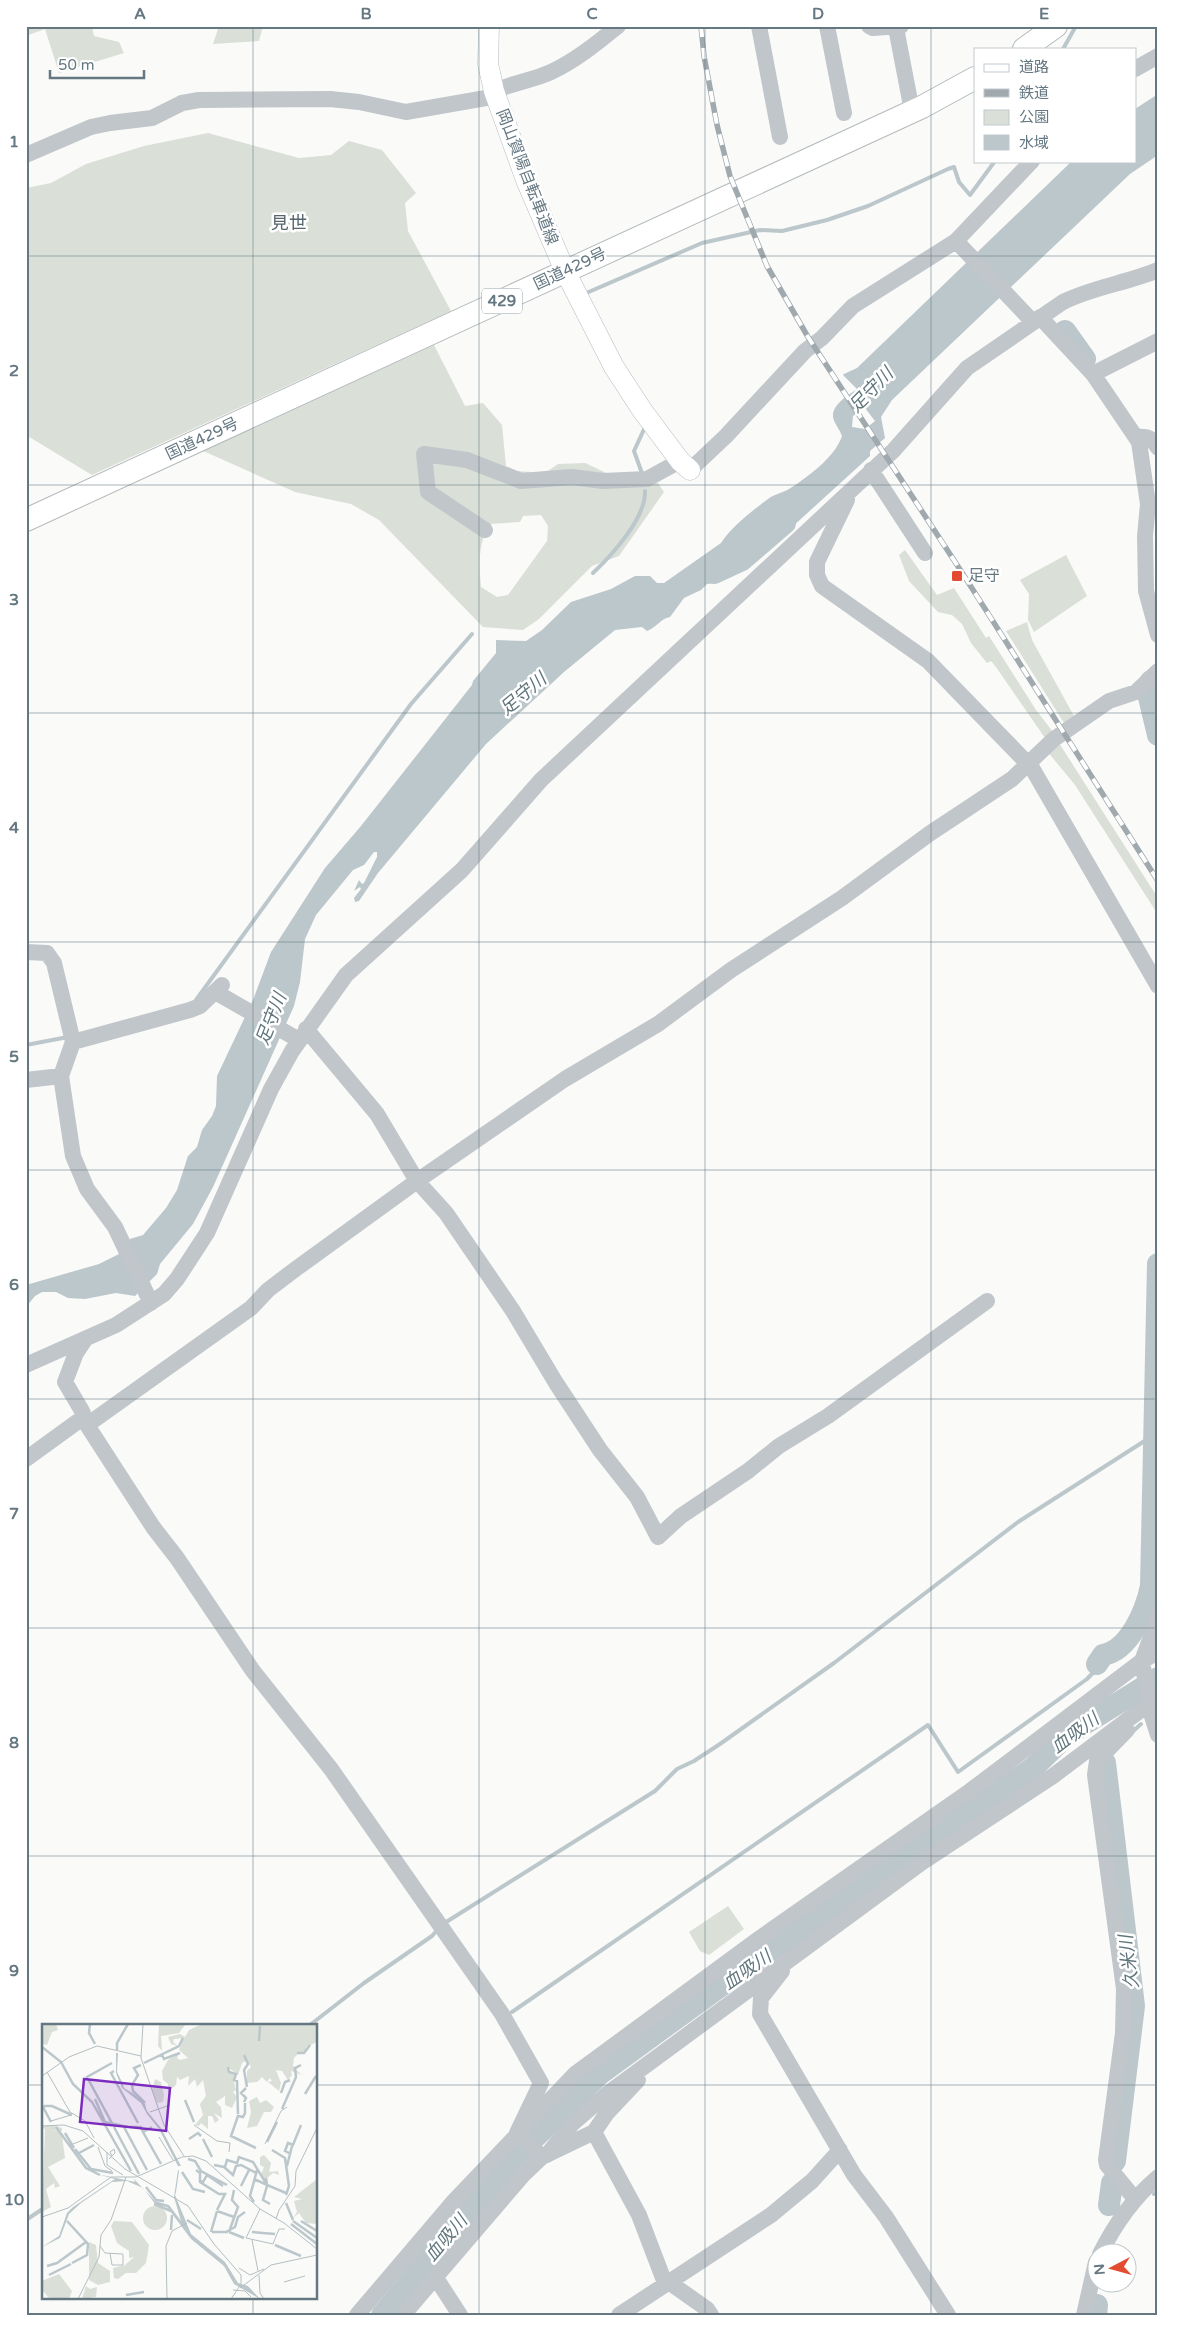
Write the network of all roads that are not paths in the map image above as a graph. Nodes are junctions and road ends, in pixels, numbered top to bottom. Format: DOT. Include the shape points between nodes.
graph roads {
  1 [pos="488,26"];
  2 [pos="618,26"];
  3 [pos="759,26"];
  4 [pos="827,26"];
  5 [pos="869,26"];
  6 [pos="1056,26"];
  7 [pos="899,27"];
  8 [pos="1025,48"];
  9 [pos="1158,56"];
  10 [pos="1136,69"];
  11 [pos="974,79"];
  12 [pos="494,91"];
  13 [pos="912,111"];
  14 [pos="844,113"];
  15 [pos="780,137"];
  16 [pos="26,155"];
  17 [pos="1031,162"];
  18 [pos="958,243"];
  19 [pos="1158,270"];
  20 [pos="565,271"];
  21 [pos="1032,317"];
  22 [pos="1158,341"];
  23 [pos="1093,374"];
  24 [pos="1136,437"];
  25 [pos="1158,448"];
  26 [pos="685,466"];
  27 [pos="872,470"];
  28 [pos="851,491"];
  29 [pos="26,520"];
  30 [pos="485,530"];
  31 [pos="924,553"];
  32 [pos="1158,635"];
  33 [pos="1158,671"];
  34 [pos="1027,764"];
  35 [pos="26,952"];
  36 [pos="1158,986"];
  37 [pos="299,1035"];
  38 [pos="72,1038"];
  39 [pos="61,1076"];
  40 [pos="26,1080"];
  41 [pos="416,1178"];
  42 [pos="150,1301"];
  43 [pos="987,1301"];
  44 [pos="84,1341"];
  45 [pos="26,1365"];
  46 [pos="84,1418"];
  47 [pos="26,1459"];
  48 [pos="1158,1613"];
  49 [pos="1158,1652"];
  50 [pos="1142,1665"];
  51 [pos="1152,1700"];
  52 [pos="1158,1735"];
  53 [pos="797,1952"];
  54 [pos="646,2065"];
  55 [pos="594,2132"];
  56 [pos="520,2135"];
  57 [pos="840,2150"];
  58 [pos="543,2155"];
  59 [pos="1158,2177"];
  60 [pos="1135,2199"];
  61 [pos="1105,2244"];
  62 [pos="436,2278"];
  63 [pos="668,2283"];
  64 [pos="1089,2294"];
  65 [pos="357,2315"];
  66 [pos="403,2315"];
  67 [pos="460,2315"];
  68 [pos="620,2315"];
  69 [pos="712,2315"];
  70 [pos="948,2315"];
  71 [pos="1084,2315"];
  1 -- 12 [label="main road, 岡山賀陽自転車道線" via="488,64"];
  2 -- 12 [label="street" via="558,69"];
  3 -- 15 [label="street"];
  4 -- 14 [label="street"];
  5 -- 7 [label="street"];
  6 -- 8 [label="highway"];
  7 -- 13 [label="street"];
  9 -- 10 [label="street"];
  11 -- 13 [label="highway, 国道429号 / 429"];
  12 -- 16 [label="street" via="486,98 406,112 338,100 199,100 182,103 152,118 92,127"];
  12 -- 20 [label="main road, 岡山賀陽自転車道線" via="526,180"];
  13 -- 20 [label="highway, 国道429号 / 429"];
  17 -- 18 [label="street"];
  18 -- 21 [label="street"];
  18 -- 26 [label="street" via="852,306 822,338 804,351 732,429"];
  19 -- 21 [label="street" via="1075,296"];
  20 -- 26 [label="main road, 岡山賀陽自転車道線" via="614,367"];
  20 -- 29 [label="highway, 国道429号 / 429"];
  21 -- 23 [label="street"];
  21 -- 27 [label="street" via="967,368"];
  22 -- 23 [label="street"];
  23 -- 24 [label="street"];
  24 -- 25 [label="street" via="1147,436"];
  24 -- 32 [label="street" via="1148,504 1146,591"];
  26 -- 30 [label="street" via="647,480 603,481 572,477 521,481 467,460 424,454 428,492"];
  27 -- 28 [label="street"];
  27 -- 31 [label="street"];
  28 -- 34 [label="street" via="816,562 822,586 928,661"];
  28 -- 37 [label="street" via="542,780 462,870 346,975"];
  33 -- 34 [label="street" via="1136,692 1109,701 1061,733"];
  34 -- 36 [label="street"];
  34 -- 41 [label="street" via="1012,778 842,898 732,970 658,1024 565,1079"];
  35 -- 38 [label="street" via="42,952 52,958"];
  37 -- 38 [label="street" via="220,991 190,1010"];
  37 -- 41 [label="street" via="377,1114"];
  37 -- 42 [label="street" via="271,1089 207,1233 177,1279 164,1294"];
  38 -- 39 [label="street"];
  39 -- 40 [label="street"];
  39 -- 42 [label="street" via="73,1156 87,1189 115,1227"];
  41 -- 43 [label="street" via="446,1213 513,1311 580,1421 637,1497 658,1537 681,1516 779,1446 828,1416"];
  41 -- 46 [label="street" via="268,1290 251,1308"];
  42 -- 44 [label="street" via="116,1325"];
  44 -- 45 [label="street"];
  44 -- 46 [label="street" via="76,1353 66,1382"];
  46 -- 47 [label="street"];
  46 -- 56 [label="street" via="153,1527 253,1671 331,1769 502,2014 541,2083"];
  48 -- 50 [label="street"];
  49 -- 50 [label="street"];
  50 -- 51 [label="street"];
  50 -- 56 [label="street" via="575,2074"];
  51 -- 52 [label="street"];
  51 -- 53 [label="street" via="1053,1776 921,1863"];
  51 -- 60 [label="street" via="1097,1761 1095,1775 1124,1989 1123,2033 1106,2160"];
  53 -- 54 [label="street"];
  53 -- 57 [label="street" via="761,1998 760,2014"];
  54 -- 55 [label="street" via="639,2079"];
  54 -- 58 [label="street" via="572,2124"];
  55 -- 58 [label="street"];
  55 -- 63 [label="street" via="639,2215 663,2278"];
  56 -- 58 [label="street"];
  56 -- 65 [label="street" via="442,2214"];
  57 -- 63 [label="street" via="812,2181 771,2215"];
  57 -- 70 [label="street"];
  58 -- 62 [label="street"];
  59 -- 60 [label="street"];
  60 -- 61 [label="street" via="1117,2221"];
  62 -- 66 [label="street"];
  62 -- 67 [label="street"];
  63 -- 68 [label="street"];
  63 -- 69 [label="street"];
  64 -- 71 [label="street"];
}
